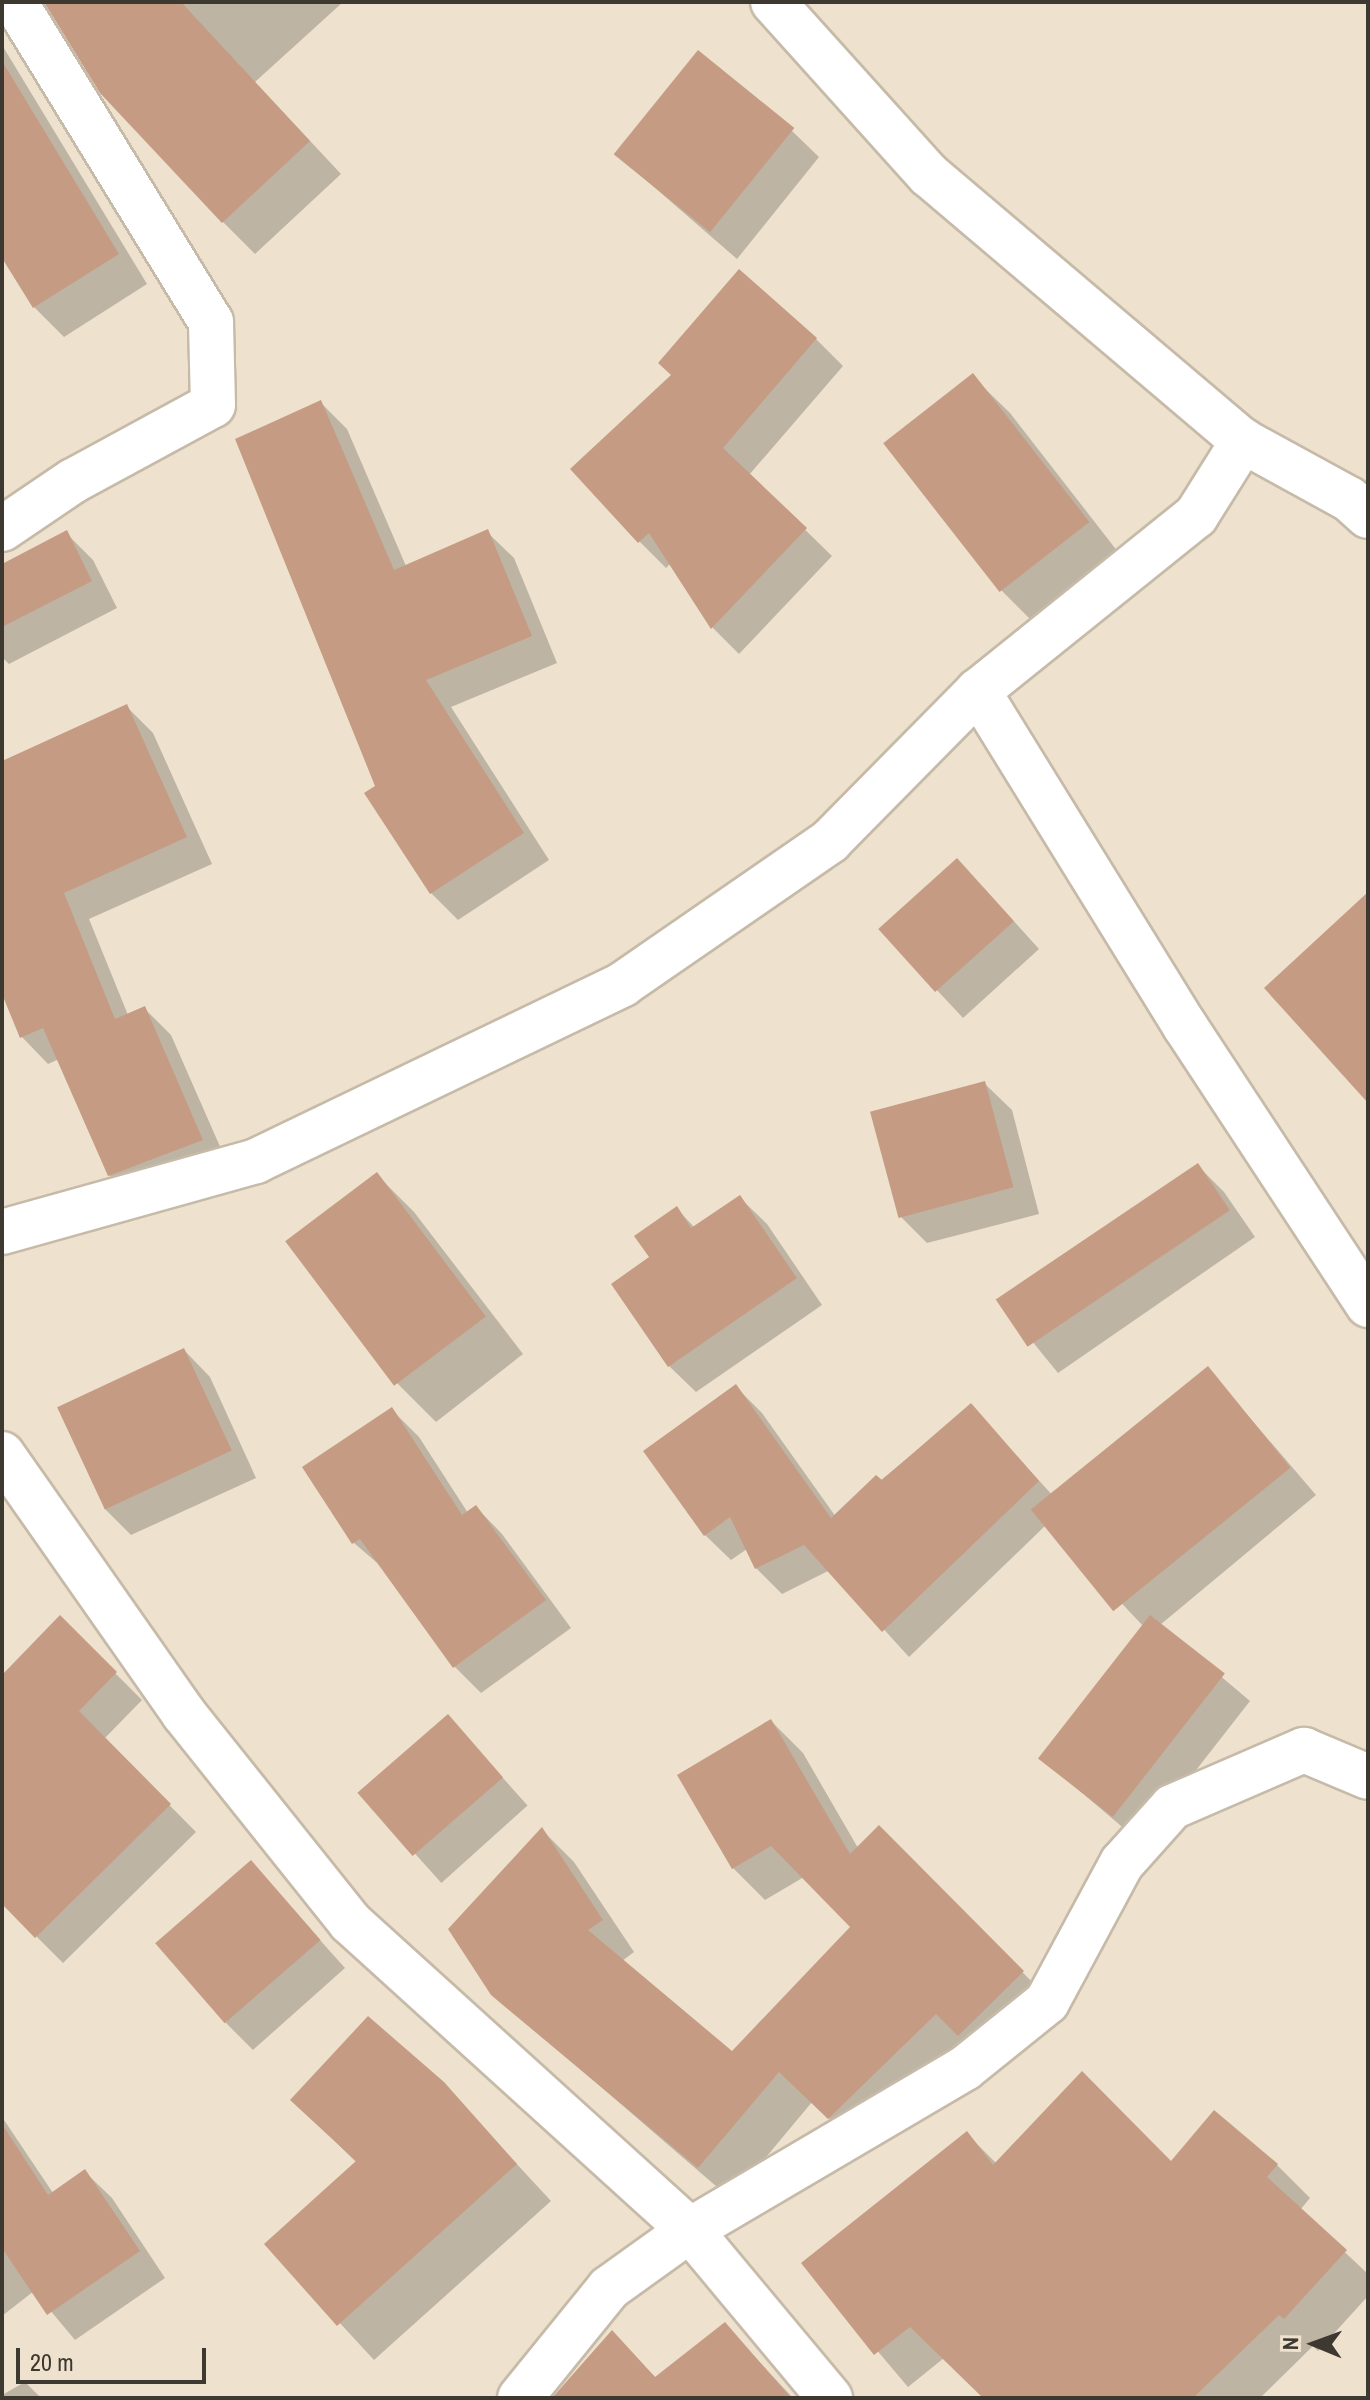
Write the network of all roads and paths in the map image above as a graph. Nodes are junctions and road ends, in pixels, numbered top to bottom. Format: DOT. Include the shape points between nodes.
graph roads {
  1 [pos="15,2"];
  2 [pos="773,2"];
  3 [pos="1243,441"];
  4 [pos="1368,516"];
  5 [pos="2,529"];
  6 [pos="978,691"];
  7 [pos="2,1232"];
  8 [pos="1368,1305"];
  9 [pos="2,1454"];
  10 [pos="1368,1777"];
  11 [pos="690,2230"];
  12 [pos="520,2398"];
  13 [pos="830,2398"];
  1 -- 5 [label="street" via="211,322 213,405 73,481"];
  2 -- 3 [label="street" via="929,175"];
  3 -- 4 [label="street" via="1349,499"];
  3 -- 6 [label="street" via="1196,516"];
  6 -- 7 [label="street" via="830,841 623,984 256,1161"];
  6 -- 8 [label="street" via="1185,1026"];
  9 -- 11 [label="street" via="184,1714 350,1922"];
  10 -- 11 [label="street" via="1304,1750 1172,1807 1122,1863 1047,2002 965,2068"];
  11 -- 12 [label="street" via="609,2288"];
  11 -- 13 [label="street"];
}
